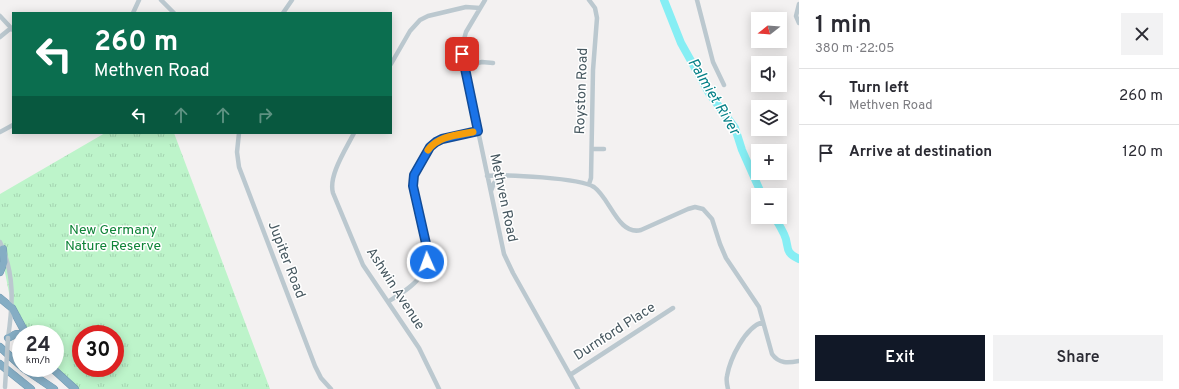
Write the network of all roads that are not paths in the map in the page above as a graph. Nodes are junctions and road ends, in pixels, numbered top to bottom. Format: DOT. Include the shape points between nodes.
graph roads {
  1 [pos="139,0"];
  2 [pos="161,0"];
  3 [pos="292,0"];
  4 [pos="485,0"];
  5 [pos="589,0"];
  6 [pos="697,0"];
  7 [pos="799,4"];
  8 [pos="480,8"];
  9 [pos="133,12"];
  10 [pos="173,12"];
  11 [pos="284,12"];
  12 [pos="0,16"];
  13 [pos="799,23"];
  14 [pos="12,29"];
  15 [pos="0,37"];
  16 [pos="392,62"];
  17 [pos="493,63"];
  18 [pos="464,66"];
  19 [pos="724,85"];
  20 [pos="12,126"];
  21 [pos="478,131"];
  22 [pos="0,132"];
  23 [pos="239,134"];
  24 [pos="354,134"];
  25 [pos="592,149"];
  26 [pos="604,150"];
  27 [pos="505,175"];
  28 [pos="487,176"];
  29 [pos="589,184"];
  30 [pos="491,192"];
  31 [pos="2,245"];
  32 [pos="0,272"];
  33 [pos="0,298"];
  34 [pos="389,301"];
  35 [pos="12,308"];
  36 [pos="673,308"];
  37 [pos="763,322"];
  38 [pos="21,325"];
  39 [pos="12,336"];
  40 [pos="8,338"];
  41 [pos="0,347"];
  42 [pos="12,358"];
  43 [pos="799,361"];
  44 [pos="0,364"];
  45 [pos="570,375"];
  46 [pos="36,377"];
  47 [pos="62,377"];
  48 [pos="5,388"];
  49 [pos="31,389"];
  50 [pos="54,389"];
  51 [pos="75,389"];
  52 [pos="331,389"];
  53 [pos="439,389"];
  54 [pos="578,389"];
  55 [pos="728,389"];
  1 -- 9 [label="street"];
  2 -- 10 [label="street"];
  3 -- 11 [label="street"];
  4 -- 8 [label="street, Methven Road"];
  5 -- 25 [label="street, Royston Road" via="595,8 597,18 593,70"];
  6 -- 19 [label="street" via="713,62"];
  7 -- 13 [label="street" via="796,16"];
  8 -- 16 [label="street" via="466,8 420,20 410,30"];
  8 -- 18 [label="street, Methven Road" via="463,41"];
  12 -- 14 [label="street"];
  14 -- 15 [label="street"];
  17 -- 18 [label="street" via="482,62"];
  18 -- 21 [label="street, Methven Road"];
  20 -- 22 [label="street"];
  21 -- 28 [label="street, Methven Road"];
  21 -- 34 [label="street" via="436,142 430,147 415,172 413,182 427,248 427,262 417,281"];
  23 -- 52 [label="street, Jupiter Road" via="239,167 315,366"];
  24 -- 34 [label="street, Ashwin Avenue" via="335,172 331,188 358,256"];
  25 -- 26 [label="street"];
  25 -- 29 [label="street, Royston Road"];
  27 -- 28 [label="street"];
  27 -- 29 [label="street"];
  27 -- 30 [label="street" via="496,181"];
  28 -- 30 [label="street, Methven Road"];
  29 -- 37 [label="street" via="599,191 621,224 630,230 641,230 695,207 704,209 712,219 726,258 759,307"];
  30 -- 45 [label="street, Methven Road" via="506,259"];
  31 -- 32 [label="highway" via="4,262"];
  31 -- 35 [label="street" via="11,276"];
  33 -- 35 [label="highway"];
  34 -- 53 [label="street, Ashwin Avenue" via="419,348"];
  35 -- 38 [label="highway"];
  35 -- 40 [label="street"];
  36 -- 45 [label="street, Durnford Place"];
  37 -- 43 [label="street" via="774,357 783,362"];
  37 -- 55 [label="street" via="752,328 730,363"];
  39 -- 40 [label="highway"];
  40 -- 48 [label="street, bridge"];
  41 -- 42 [label="highway"];
  44 -- 49 [label="highway"];
  45 -- 54 [label="street, Methven Road"];
  46 -- 50 [label="highway"];
  47 -- 51 [label="highway"];
}
